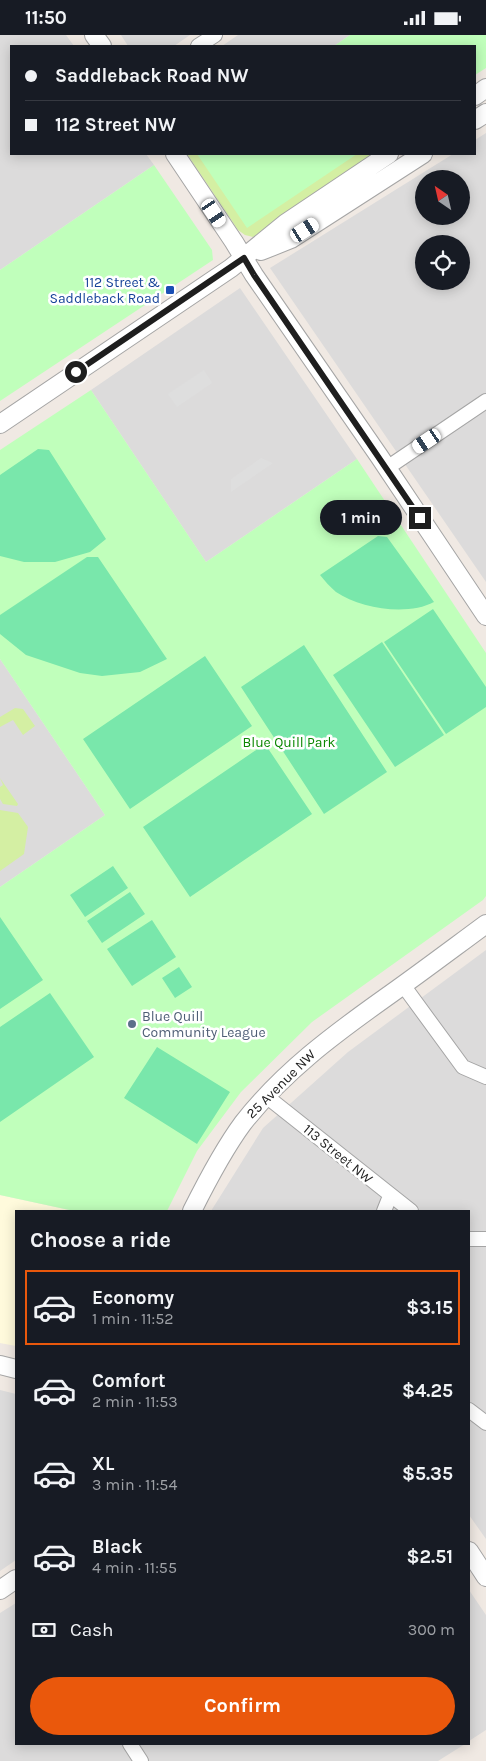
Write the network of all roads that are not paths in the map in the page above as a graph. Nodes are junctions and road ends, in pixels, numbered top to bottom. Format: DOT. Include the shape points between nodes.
graph roads {
  1 [pos="214,35"];
  2 [pos="199,45"];
  3 [pos="176,155"];
  4 [pos="388,155"];
  5 [pos="421,155"];
  6 [pos="244,258"];
  7 [pos="486,401"];
  8 [pos="0,424"];
  9 [pos="387,468"];
  10 [pos="486,616"];
  11 [pos="486,925"];
  12 [pos="402,985"];
  13 [pos="486,1077"];
  14 [pos="266,1096"];
  15 [pos="390,1196"];
  16 [pos="193,1210"];
  17 [pos="384,1210"];
  18 [pos="410,1210"];
  19 [pos="470,1239"];
  20 [pos="486,1239"];
  21 [pos="0,1365"];
  22 [pos="15,1369"];
  23 [pos="470,1411"];
  24 [pos="486,1423"];
  25 [pos="470,1553"];
  26 [pos="486,1577"];
  27 [pos="15,1580"];
  28 [pos="0,1590"];
  29 [pos="131,1745"];
  30 [pos="141,1761"];
  1 -- 2 [label="street"];
  3 -- 6 [label="street"];
  4 -- 6 [label="street" via="286,223"];
  5 -- 6 [label="street" via="291,239"];
  6 -- 8 [label="street"];
  6 -- 9 [label="street"];
  7 -- 9 [label="street"];
  9 -- 10 [label="street"];
  11 -- 12 [label="street, 25 Avenue NW"];
  12 -- 13 [label="street" via="463,1067"];
  12 -- 14 [label="street, 25 Avenue NW" via="319,1046"];
  14 -- 15 [label="street, 113 Street NW"];
  14 -- 16 [label="street, 25 Avenue NW" via="218,1161"];
  15 -- 17 [label="street"];
  15 -- 18 [label="street, 113 Street NW"];
  19 -- 20 [label="street"];
  21 -- 22 [label="street"];
  23 -- 24 [label="street"];
  25 -- 26 [label="street"];
  27 -- 28 [label="street"];
  29 -- 30 [label="street"];
}
